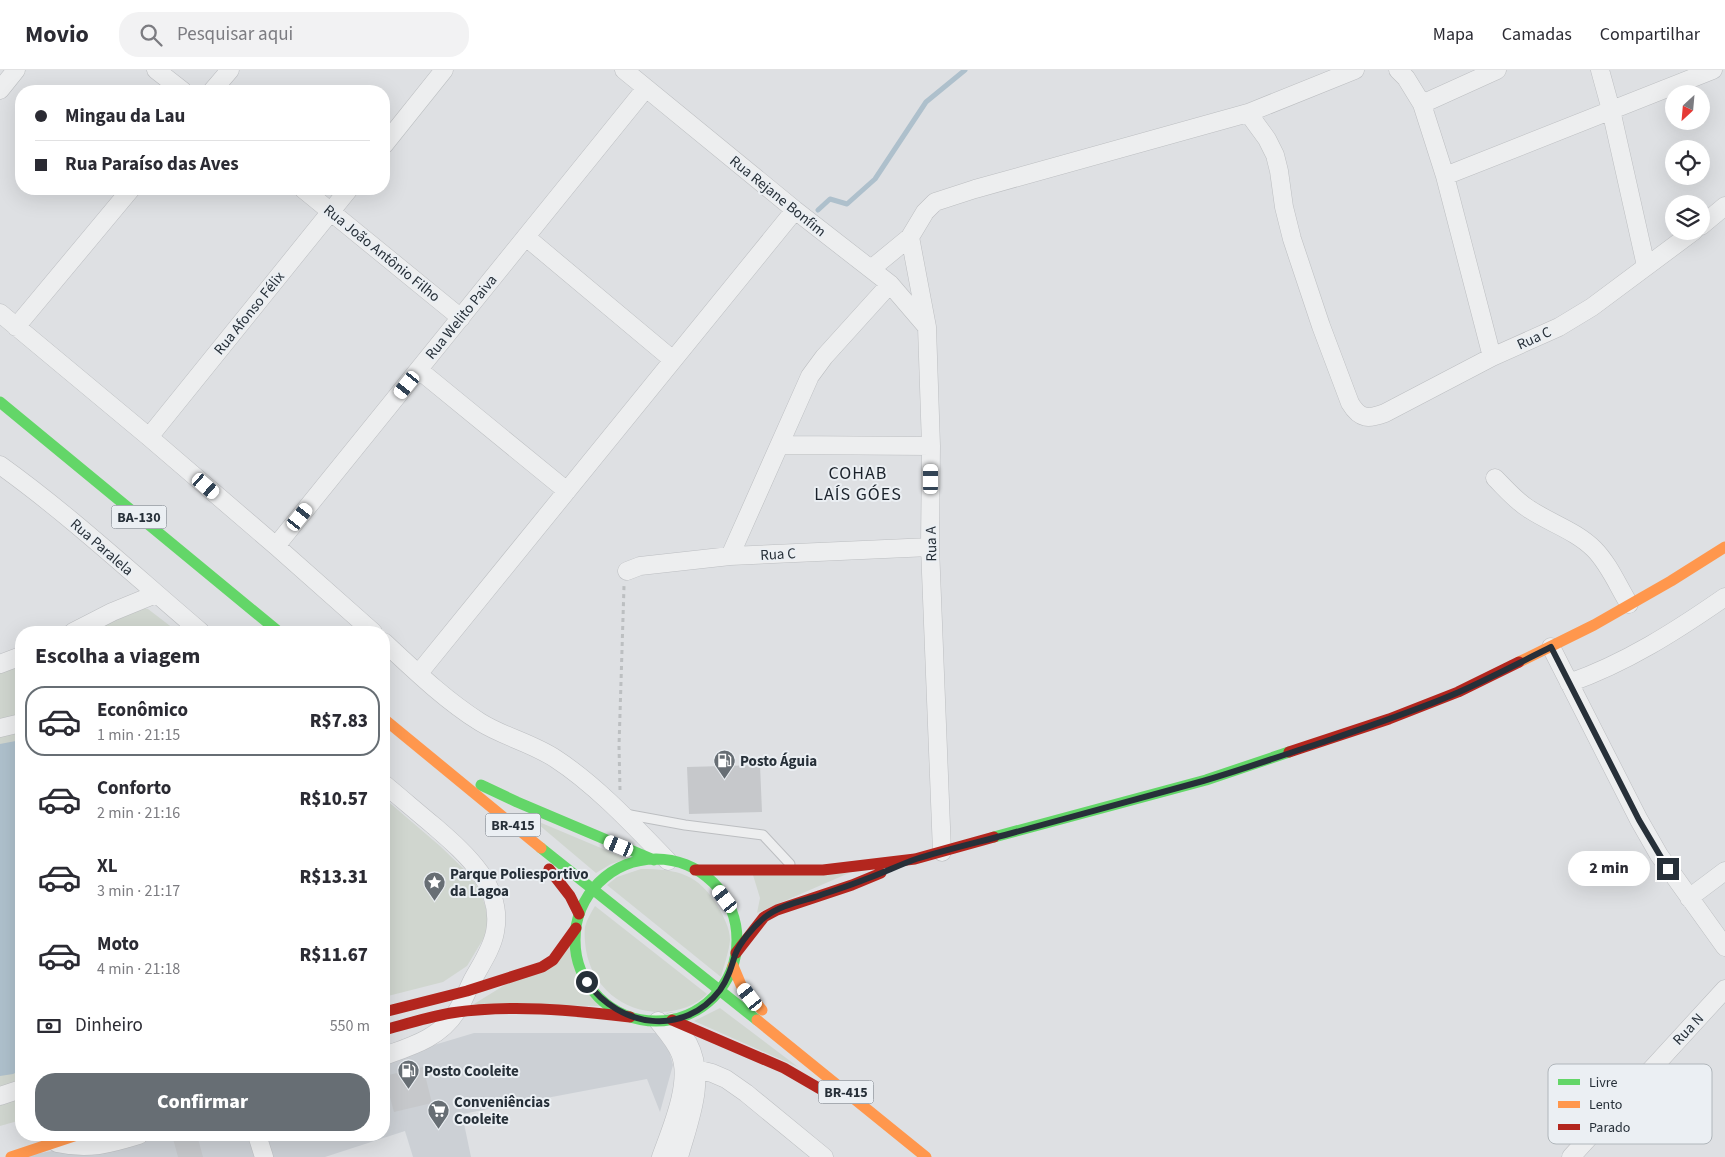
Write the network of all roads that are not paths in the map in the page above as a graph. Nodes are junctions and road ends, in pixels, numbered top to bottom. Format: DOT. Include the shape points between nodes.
graph roads {
  1 [pos="16,70"];
  2 [pos="156,70"];
  3 [pos="230,70"];
  4 [pos="444,70"];
  5 [pos="624,70"];
  6 [pos="1355,70"];
  7 [pos="1398,70"];
  8 [pos="1497,70"];
  9 [pos="1600,70"];
  10 [pos="1713,70"];
  11 [pos="175,85"];
  12 [pos="217,85"];
  13 [pos="646,88"];
  14 [pos="0,90"];
  15 [pos="1422,104"];
  16 [pos="1610,110"];
  17 [pos="1248,113"];
  18 [pos="390,138"];
  19 [pos="1445,176"];
  20 [pos="126,195"];
  21 [pos="310,195"];
  22 [pos="344,195"];
  23 [pos="1725,206"];
  24 [pos="795,210"];
  25 [pos="331,212"];
  26 [pos="1710,218"];
  27 [pos="526,237"];
  28 [pos="910,237"];
  29 [pos="1682,240"];
  30 [pos="1646,266"];
  31 [pos="871,269"];
  32 [pos="890,284"];
  33 [pos="0,313"];
  34 [pos="461,318"];
  35 [pos="16,327"];
  36 [pos="927,327"];
  37 [pos="1492,357"];
  38 [pos="673,360"];
  39 [pos="419,370"];
  40 [pos="0,402"];
  41 [pos="149,437"];
  42 [pos="781,445"];
  43 [pos="931,446"];
  44 [pos="0,465"];
  45 [pos="1495,478"];
  46 [pos="567,491"];
  47 [pos="276,546"];
  48 [pos="930,547"];
  49 [pos="1725,547"];
  50 [pos="730,556"];
  51 [pos="627,572"];
  52 [pos="156,594"];
  53 [pos="1725,597"];
  54 [pos="1629,604"];
  55 [pos="85,626"];
  56 [pos="194,626"];
  57 [pos="272,626"];
  58 [pos="366,626"];
  59 [pos="390,647"];
  60 [pos="1551,647"];
  61 [pos="15,658"];
  62 [pos="0,664"];
  63 [pos="418,673"];
  64 [pos="1569,683"];
  65 [pos="15,724"];
  66 [pos="390,725"];
  67 [pos="0,728"];
  68 [pos="433,760"];
  69 [pos="390,789"];
  70 [pos="621,813"];
  71 [pos="942,852"];
  72 [pos="915,859"];
  73 [pos="661,860"];
  74 [pos="695,870"];
  75 [pos="795,870"];
  76 [pos="1725,871"];
  77 [pos="592,890"];
  78 [pos="1688,898"];
  79 [pos="579,914"];
  80 [pos="576,928"];
  81 [pos="1725,947"];
  82 [pos="736,953"];
  83 [pos="733,966"];
  84 [pos="720,990"];
  85 [pos="1725,990"];
  86 [pos="467,991"];
  87 [pos="390,1010"];
  88 [pos="457,1012"];
  89 [pos="630,1017"];
  90 [pos="667,1020"];
  91 [pos="390,1029"];
  92 [pos="390,1054"];
  93 [pos="1657,1064"];
  94 [pos="690,1067"];
  95 [pos="15,1091"];
  96 [pos="0,1096"];
  97 [pos="900,1136"];
  98 [pos="60,1141"];
  99 [pos="118,1141"];
  100 [pos="259,1141"];
  101 [pos="57,1142"];
  102 [pos="1583,1144"];
  103 [pos="11,1157"];
  104 [pos="264,1157"];
  105 [pos="662,1157"];
  106 [pos="679,1157"];
  107 [pos="824,1157"];
  108 [pos="926,1157"];
  109 [pos="1571,1157"];
  1 -- 14 [label="street"];
  2 -- 11 [label="street"];
  3 -- 12 [label="street"];
  4 -- 18 [label="street"];
  5 -- 13 [label="street, Rua Rejane Bonfim"];
  6 -- 17 [label="street"];
  7 -- 15 [label="street"];
  8 -- 15 [label="street"];
  9 -- 16 [label="street"];
  10 -- 16 [label="street"];
  13 -- 24 [label="street, Rua Rejane Bonfim"];
  13 -- 27 [label="street, Rua Welito Paiva"];
  15 -- 19 [label="street"];
  16 -- 19 [label="street"];
  16 -- 30 [label="street"];
  17 -- 28 [label="street" via="949,196 935,202 925,212"];
  17 -- 37 [label="street, Rua C" via="1275,155 1284,207 1306,282 1354,410 1366,417 1385,413"];
  19 -- 37 [label="street"];
  20 -- 35 [label="street"];
  21 -- 25 [label="street, Rua João Antônio Filho"];
  22 -- 25 [label="street, Rua Afonso Félix"];
  23 -- 26 [label="street"];
  24 -- 31 [label="street, Rua Rejane Bonfim"];
  24 -- 38 [label="street"];
  25 -- 34 [label="street, Rua João Antônio Filho"];
  25 -- 41 [label="street, Rua Afonso Félix"];
  27 -- 34 [label="street, Rua Welito Paiva"];
  27 -- 38 [label="street"];
  28 -- 31 [label="street"];
  28 -- 36 [label="street, Rua A"];
  29 -- 30 [label="street, Rua C"];
  30 -- 37 [label="street, Rua C" via="1592,307 1558,327"];
  31 -- 32 [label="street, Rua Rejane Bonfim"];
  32 -- 36 [label="street, Rua Rejane Bonfim"];
  32 -- 42 [label="street" via="810,376"];
  33 -- 35 [label="street"];
  34 -- 39 [label="street, Rua Welito Paiva"];
  35 -- 41 [label="street"];
  36 -- 43 [label="street, Rua A"];
  38 -- 46 [label="street"];
  39 -- 46 [label="street"];
  39 -- 47 [label="street, Rua Welito Paiva"];
  40 -- 57 [label="main road, BA-130"];
  41 -- 47 [label="street"];
  42 -- 43 [label="street"];
  42 -- 50 [label="street"];
  43 -- 48 [label="street, Rua A"];
  44 -- 52 [label="street, Rua Paralela" via="98,541"];
  45 -- 54 [label="street" via="1529,509 1595,549"];
  46 -- 63 [label="street"];
  47 -- 58 [label="street"];
  48 -- 50 [label="street, Rua C"];
  48 -- 71 [label="street, Rua A"];
  49 -- 54 [label="main road"];
  50 -- 51 [label="street, Rua C" via="640,566"];
  52 -- 55 [label="street"];
  52 -- 56 [label="street, Rua Paralela"];
  53 -- 64 [label="street" via="1683,626 1613,666"];
  54 -- 60 [label="main road"];
  59 -- 63 [label="street"];
  60 -- 64 [label="street"];
  60 -- 71 [label="main road" via="1458,692 1312,746 1206,780"];
  61 -- 62 [label="street"];
  63 -- 70 [label="street" via="479,722 554,757"];
  64 -- 78 [label="street" via="1658,855"];
  65 -- 67 [label="street"];
  66 -- 68 [label="main road"];
  68 -- 73 [label="main road" via="517,802"];
  68 -- 77 [label="main road, BR-415"];
  68 -- 79 [label="main road" via="552,872"];
  69 -- 86 [label="street" via="462,850 492,893 497,914 495,934"];
  70 -- 73 [label="street"];
  70 -- 75 [label="lane" via="763,835"];
  71 -- 72 [label="main road"];
  72 -- 75 [label="main road" via="823,870"];
  72 -- 82 [label="main road" via="852,885 777,910 755,927"];
  73 -- 74 [label="main road"];
  73 -- 77 [label="main road" via="626,865 613,871"];
  74 -- 75 [label="main road"];
  74 -- 82 [label="main road" via="725,899 735,925"];
  76 -- 78 [label="street"];
  77 -- 79 [label="main road"];
  77 -- 84 [label="main road, BR-415"];
  78 -- 81 [label="street"];
  79 -- 80 [label="main road"];
  80 -- 86 [label="main road" via="553,960 542,967"];
  80 -- 89 [label="main road" via="577,956 587,982 605,1003"];
  82 -- 83 [label="main road"];
  83 -- 84 [label="main road"];
  83 -- 97 [label="main road" via="741,985 764,1011"];
  84 -- 90 [label="main road" via="699,1009"];
  84 -- 97 [label="main road, BR-415"];
  85 -- 93 [label="street, Rua N"];
  86 -- 87 [label="main road"];
  86 -- 88 [label="street"];
  88 -- 89 [label="main road" via="538,1009"];
  88 -- 91 [label="main road"];
  88 -- 92 [label="street" via="438,1032 422,1042"];
  89 -- 90 [label="main road"];
  90 -- 94 [label="street" via="674,1042"];
  90 -- 97 [label="main road" via="784,1068"];
  94 -- 105 [label="street" via="683,1080"];
  94 -- 106 [label="street" via="696,1085 694,1105"];
  94 -- 107 [label="street" via="719,1076 746,1093"];
  95 -- 96 [label="street"];
  97 -- 108 [label="main road, BR-415"];
  98 -- 101 [label="main road"];
  99 -- 101 [label="street" via="90,1147"];
  100 -- 104 [label="street"];
  101 -- 103 [label="main road"];
  102 -- 109 [label="street, Rua N"];
}
